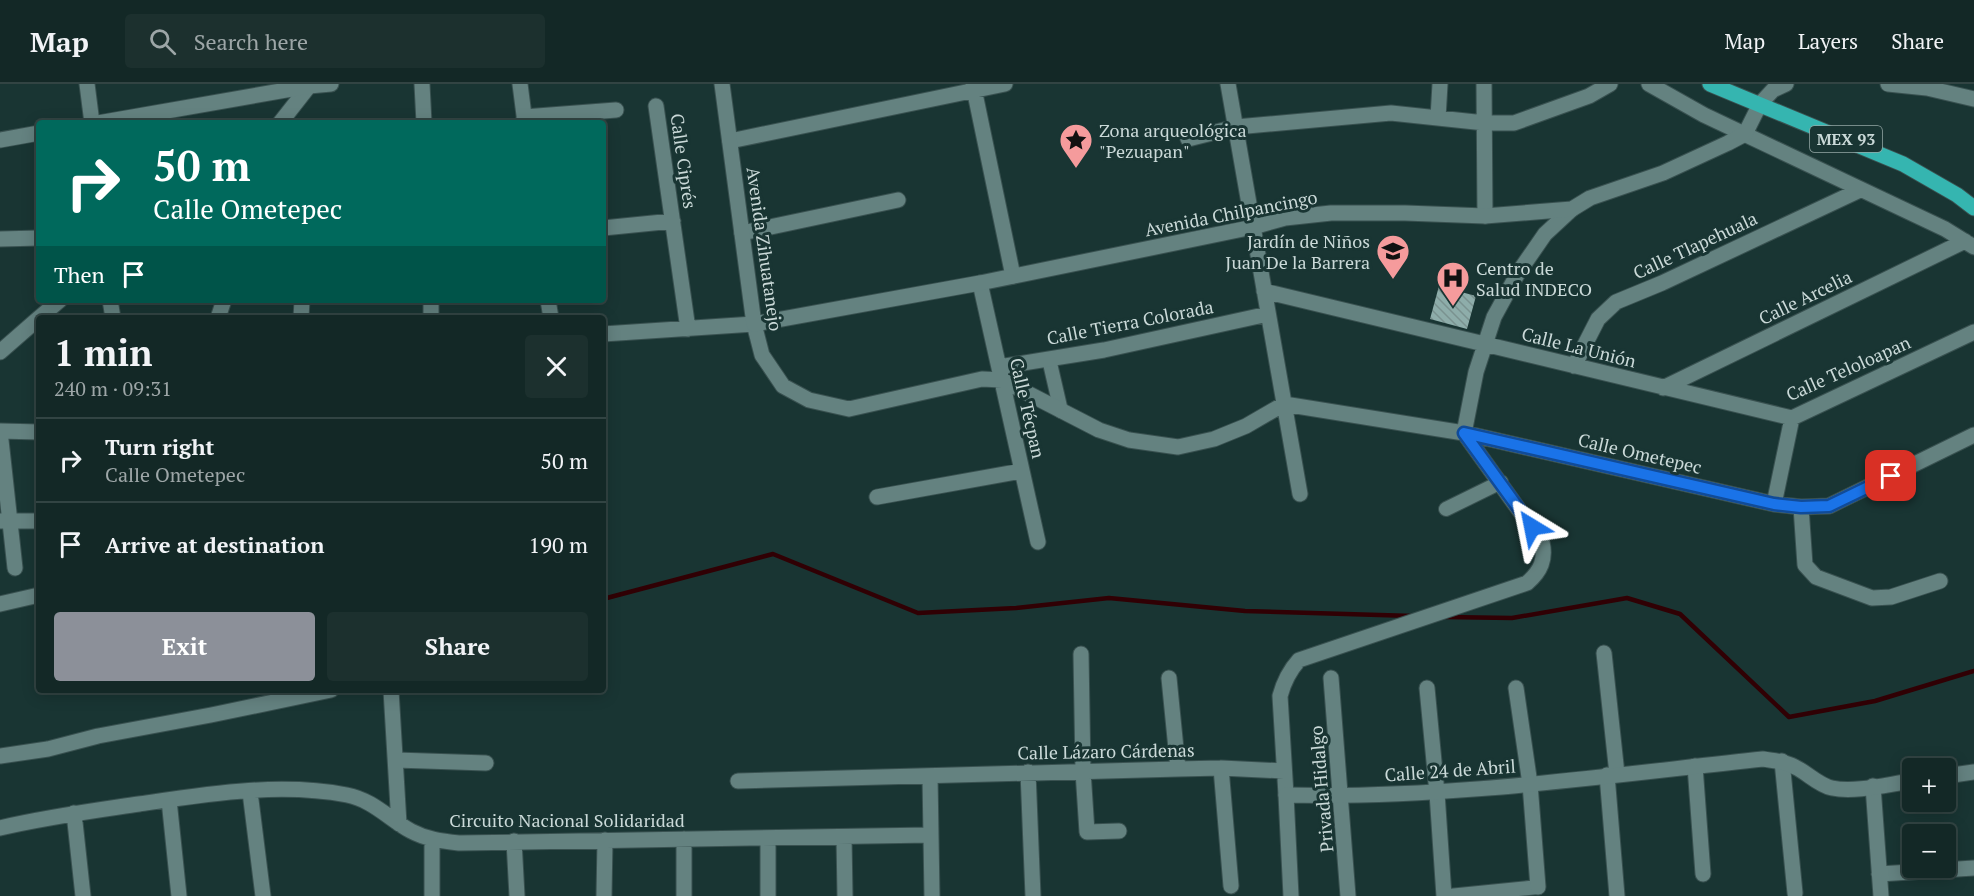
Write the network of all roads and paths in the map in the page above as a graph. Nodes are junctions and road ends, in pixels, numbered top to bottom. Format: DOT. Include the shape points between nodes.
graph roads {
  1 [pos="87,84"];
  2 [pos="331,84"];
  3 [pos="422,84"];
  4 [pos="520,84"];
  5 [pos="722,84"];
  6 [pos="1005,84"];
  7 [pos="1228,84"];
  8 [pos="1440,84"];
  9 [pos="1484,84"];
  10 [pos="1610,84"];
  11 [pos="1650,84"];
  12 [pos="1710,84"];
  13 [pos="1888,84"];
  14 [pos="309,86"];
  15 [pos="1774,86"];
  16 [pos="974,87"];
  17 [pos="1957,89"];
  18 [pos="1974,99"];
  19 [pos="1760,104"];
  20 [pos="656,106"];
  21 [pos="616,110"];
  22 [pos="1438,118"];
  23 [pos="92,120"];
  24 [pos="115,120"];
  25 [pos="282,120"];
  26 [pos="424,120"];
  27 [pos="525,120"];
  28 [pos="1485,123"];
  29 [pos="1236,127"];
  30 [pos="36,134"];
  31 [pos="1745,134"];
  32 [pos="1188,139"];
  33 [pos="0,140"];
  34 [pos="730,141"];
  35 [pos="1860,190"];
  36 [pos="898,200"];
  37 [pos="1572,208"];
  38 [pos="1974,208"];
  39 [pos="1485,216"];
  40 [pos="673,221"];
  41 [pos="1252,227"];
  42 [pos="606,228"];
  43 [pos="742,233"];
  44 [pos="36,238"];
  45 [pos="0,239"];
  46 [pos="1969,244"];
  47 [pos="1013,276"];
  48 [pos="980,283"];
  49 [pos="1264,291"];
  50 [pos="56,303"];
  51 [pos="1268,314"];
  52 [pos="42,315"];
  53 [pos="36,321"];
  54 [pos="754,324"];
  55 [pos="688,328"];
  56 [pos="1974,332"];
  57 [pos="606,334"];
  58 [pos="1485,345"];
  59 [pos="0,352"];
  60 [pos="1049,359"];
  61 [pos="1574,366"];
  62 [pos="1000,374"];
  63 [pos="1663,388"];
  64 [pos="1284,404"];
  65 [pos="1061,411"];
  66 [pos="1792,418"];
  67 [pos="0,431"];
  68 [pos="36,432"];
  69 [pos="1464,433"];
  70 [pos="1974,435"];
  71 [pos="1022,471"];
  72 [pos="1501,482"];
  73 [pos="1300,494"];
  74 [pos="877,497"];
  75 [pos="1774,504"];
  76 [pos="1801,507"];
  77 [pos="1446,509"];
  78 [pos="5,521"];
  79 [pos="36,521"];
  80 [pos="1038,542"];
  81 [pos="15,568"];
  82 [pos="1940,581"];
  83 [pos="36,597"];
  84 [pos="0,604"];
  85 [pos="1604,653"];
  86 [pos="1081,654"];
  87 [pos="1169,678"];
  88 [pos="1331,678"];
  89 [pos="1427,688"];
  90 [pos="1516,688"];
  91 [pos="317,693"];
  92 [pos="391,693"];
  93 [pos="0,756"];
  94 [pos="396,760"];
  95 [pos="1782,761"];
  96 [pos="486,763"];
  97 [pos="1695,766"];
  98 [pos="1221,768"];
  99 [pos="1178,769"];
  100 [pos="1083,771"];
  101 [pos="1284,771"];
  102 [pos="1028,772"];
  103 [pos="1974,772"];
  104 [pos="1612,775"];
  105 [pos="1956,775"];
  106 [pos="930,776"];
  107 [pos="738,781"];
  108 [pos="1902,782"];
  109 [pos="1530,784"];
  110 [pos="1873,786"];
  111 [pos="250,792"];
  112 [pos="1437,793"];
  113 [pos="1286,795"];
  114 [pos="1342,796"];
  115 [pos="169,800"];
  116 [pos="74,813"];
  117 [pos="399,824"];
  118 [pos="0,828"];
  119 [pos="1119,831"];
  120 [pos="930,835"];
  121 [pos="844,837"];
  122 [pos="768,838"];
  123 [pos="684,839"];
  124 [pos="432,840"];
  125 [pos="604,840"];
  126 [pos="514,841"];
  127 [pos="1974,868"];
  128 [pos="1703,874"];
  129 [pos="1879,874"];
  130 [pos="1231,886"];
  131 [pos="1538,887"];
  132 [pos="1794,893"];
  133 [pos="84,896"];
  134 [pos="179,896"];
  135 [pos="263,896"];
  136 [pos="432,896"];
  137 [pos="517,896"];
  138 [pos="604,896"];
  139 [pos="684,896"];
  140 [pos="768,896"];
  141 [pos="845,896"];
  142 [pos="933,896"];
  143 [pos="1033,896"];
  144 [pos="1292,896"];
  145 [pos="1348,896"];
  146 [pos="1447,896"];
  147 [pos="1617,896"];
  148 [pos="1881,896"];
  1 -- 23 [label="street"];
  2 -- 14 [label="street"];
  3 -- 26 [label="street"];
  4 -- 27 [label="street"];
  5 -- 34 [label="street, Avenida Zihuatanejo"];
  6 -- 16 [label="street"];
  7 -- 29 [label="street"];
  8 -- 22 [label="street"];
  9 -- 28 [label="street"];
  10 -- 28 [label="street" via="1589,96 1514,123"];
  11 -- 31 [label="street"];
  12 -- 19 [label="main road, MEX 93"];
  13 -- 17 [label="street"];
  14 -- 24 [label="street"];
  14 -- 25 [label="street"];
  15 -- 19 [label="street"];
  16 -- 34 [label="street"];
  16 -- 47 [label="street"];
  17 -- 18 [label="street"];
  19 -- 31 [label="street"];
  19 -- 38 [label="main road, MEX 93" via="1903,164"];
  20 -- 40 [label="street, Calle Ciprés"];
  21 -- 27 [label="street"];
  22 -- 28 [label="street"];
  22 -- 29 [label="street" via="1391,113"];
  28 -- 39 [label="street"];
  29 -- 32 [label="street"];
  29 -- 41 [label="street"];
  30 -- 33 [label="street"];
  31 -- 35 [label="street"];
  31 -- 37 [label="street, Avenida Chilpancingo" via="1663,173"];
  34 -- 43 [label="street, Avenida Zihuatanejo"];
  35 -- 46 [label="street"];
  35 -- 61 [label="street, Calle Tlapehuala" via="1616,302 1598,319"];
  36 -- 43 [label="street"];
  37 -- 39 [label="street, Avenida Chilpancingo"];
  37 -- 58 [label="street" via="1545,234 1518,273 1494,317"];
  39 -- 41 [label="street, Avenida Chilpancingo" via="1331,213 1285,218"];
  40 -- 42 [label="street"];
  40 -- 55 [label="street, Calle Ciprés"];
  41 -- 47 [label="street, Avenida Chilpancingo"];
  41 -- 49 [label="street"];
  43 -- 54 [label="street, Avenida Zihuatanejo"];
  44 -- 45 [label="street"];
  46 -- 63 [label="street, Calle Arcelia"];
  47 -- 48 [label="street, Avenida Chilpancingo"];
  48 -- 54 [label="street, Avenida Chilpancingo"];
  48 -- 62 [label="street, Calle Técpan"];
  49 -- 51 [label="street"];
  49 -- 58 [label="street, Calle La Unión"];
  50 -- 52 [label="street"];
  51 -- 60 [label="street, Calle Tierra Colorada"];
  51 -- 64 [label="street"];
  53 -- 59 [label="street"];
  54 -- 55 [label="street, Avenida Chilpancingo"];
  54 -- 62 [label="street, Avenida Zihuatanejo" via="762,356 783,386 809,400 849,409"];
  55 -- 57 [label="street, Avenida Chilpancingo"];
  56 -- 66 [label="street, Calle Teloloapan"];
  58 -- 61 [label="street, Calle La Unión"];
  58 -- 69 [label="street"];
  60 -- 62 [label="street, Calle Tierra Colorada"];
  60 -- 65 [label="street"];
  61 -- 63 [label="street, Calle La Unión"];
  62 -- 65 [label="street"];
  62 -- 71 [label="street, Calle Técpan"];
  63 -- 66 [label="street, Calle Teloloapan"];
  64 -- 65 [label="street" via="1214,439 1178,447 1129,440"];
  64 -- 69 [label="street, Calle Ometepec"];
  64 -- 73 [label="street"];
  66 -- 75 [label="street"];
  67 -- 68 [label="street"];
  67 -- 78 [label="street"];
  69 -- 72 [label="street"];
  69 -- 75 [label="street, Calle Ometepec"];
  70 -- 76 [label="street, Calle Ometepec" via="1829,506"];
  71 -- 74 [label="street"];
  71 -- 80 [label="street, Calle Técpan"];
  72 -- 77 [label="street"];
  72 -- 101 [label="street" via="1542,542 1542,564 1536,575 1527,583 1299,660 1283,683 1280,696"];
  75 -- 76 [label="street, Calle Ometepec"];
  76 -- 82 [label="street" via="1805,565 1816,577 1872,598 1892,597"];
  78 -- 79 [label="street"];
  78 -- 81 [label="street"];
  83 -- 84 [label="street"];
  85 -- 104 [label="street"];
  86 -- 100 [label="street"];
  87 -- 99 [label="street"];
  88 -- 114 [label="street, Privada Hidalgo"];
  89 -- 112 [label="street"];
  90 -- 109 [label="street"];
  91 -- 93 [label="street"];
  92 -- 94 [label="street"];
  94 -- 96 [label="street"];
  94 -- 117 [label="street"];
  95 -- 97 [label="street, Calle 24 de Abril" via="1763,759"];
  95 -- 110 [label="street" via="1831,788"];
  95 -- 132 [label="street"];
  97 -- 104 [label="street, Calle 24 de Abril"];
  97 -- 128 [label="street"];
  98 -- 99 [label="street, Calle Lázaro Cárdenas"];
  98 -- 101 [label="street, Calle Lázaro Cárdenas"];
  98 -- 130 [label="street"];
  99 -- 100 [label="street, Calle Lázaro Cárdenas"];
  100 -- 102 [label="street, Calle Lázaro Cárdenas"];
  100 -- 119 [label="street" via="1087,832"];
  101 -- 113 [label="street"];
  102 -- 106 [label="street, Calle Lázaro Cárdenas"];
  102 -- 143 [label="street"];
  103 -- 105 [label="street"];
  104 -- 109 [label="street, Calle 24 de Abril"];
  104 -- 147 [label="street"];
  106 -- 107 [label="street, Calle Lázaro Cárdenas"];
  106 -- 120 [label="street"];
  108 -- 110 [label="street"];
  109 -- 112 [label="street, Calle 24 de Abril"];
  109 -- 131 [label="street"];
  110 -- 129 [label="street"];
  111 -- 115 [label="street, Circuito Nacional Solidaridad"];
  111 -- 117 [label="street, Circuito Nacional Solidaridad" via="313,790 351,796 376,807"];
  111 -- 135 [label="street"];
  112 -- 114 [label="street, Calle 24 de Abril"];
  112 -- 146 [label="street"];
  113 -- 114 [label="street, Calle 24 de Abril"];
  113 -- 144 [label="street"];
  114 -- 145 [label="street, Privada Hidalgo"];
  115 -- 116 [label="street, Circuito Nacional Solidaridad"];
  115 -- 134 [label="street"];
  116 -- 118 [label="street, Circuito Nacional Solidaridad"];
  116 -- 133 [label="street"];
  117 -- 124 [label="street, Circuito Nacional Solidaridad"];
  120 -- 121 [label="street, Circuito Nacional Solidaridad"];
  120 -- 142 [label="street"];
  121 -- 122 [label="street, Circuito Nacional Solidaridad"];
  121 -- 141 [label="street"];
  122 -- 123 [label="street, Circuito Nacional Solidaridad"];
  122 -- 140 [label="street"];
  123 -- 125 [label="street, Circuito Nacional Solidaridad"];
  123 -- 139 [label="street"];
  124 -- 126 [label="street, Circuito Nacional Solidaridad"];
  124 -- 136 [label="street"];
  125 -- 126 [label="street, Circuito Nacional Solidaridad"];
  125 -- 138 [label="street"];
  126 -- 137 [label="street"];
  127 -- 129 [label="street"];
  129 -- 148 [label="street"];
  131 -- 146 [label="street"];
}
